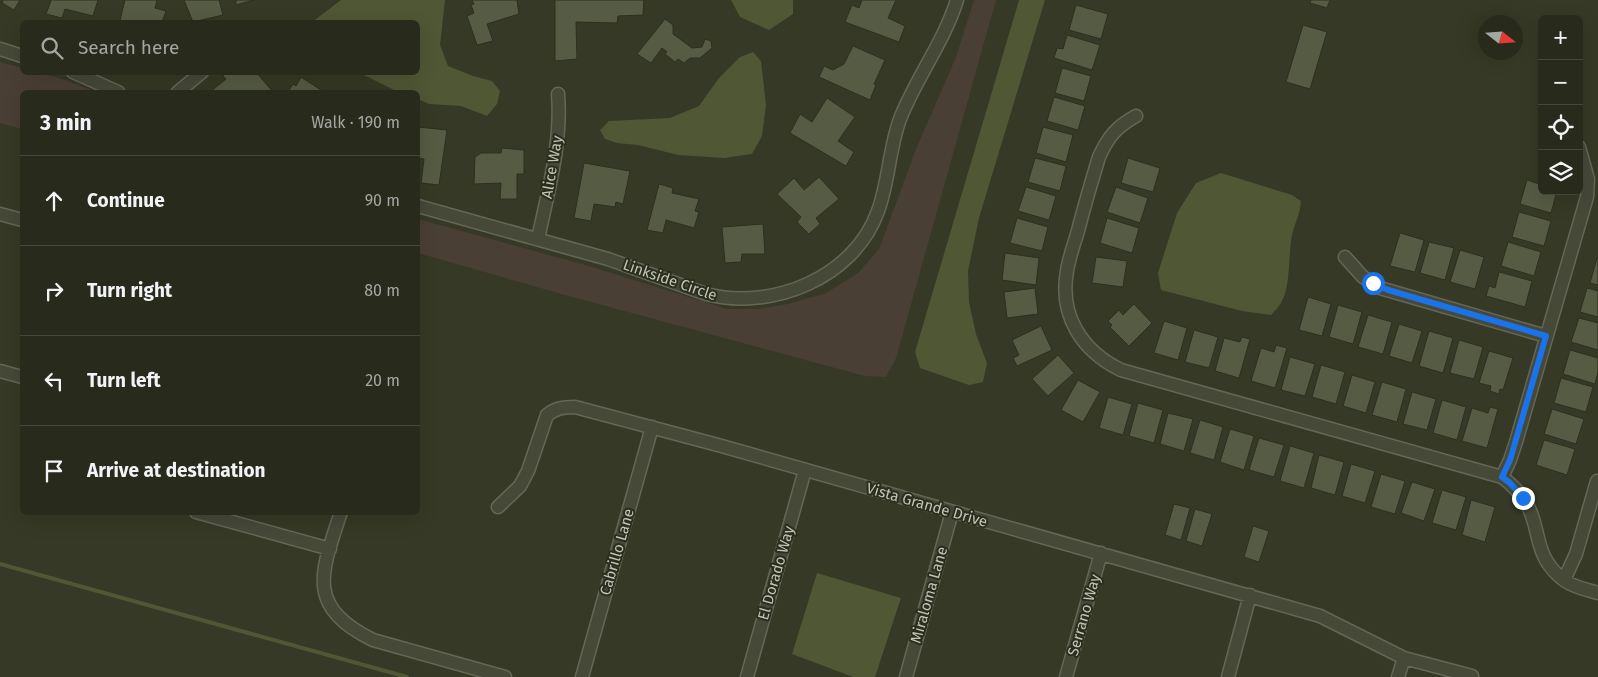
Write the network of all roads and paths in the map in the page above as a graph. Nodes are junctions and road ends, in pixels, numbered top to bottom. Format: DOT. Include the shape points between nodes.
graph roads {
  1 [pos="957,0"];
  2 [pos="0,49"];
  3 [pos="20,55"];
  4 [pos="80,75"];
  5 [pos="198,75"];
  6 [pos="114,90"];
  7 [pos="180,90"];
  8 [pos="558,94"];
  9 [pos="1136,116"];
  10 [pos="1580,150"];
  11 [pos="420,207"];
  12 [pos="0,214"];
  13 [pos="20,219"];
  14 [pos="538,239"];
  15 [pos="1345,257"];
  16 [pos="1546,336"];
  17 [pos="0,371"];
  18 [pos="20,376"];
  19 [pos="652,427"];
  20 [pos="804,470"];
  21 [pos="1502,477"];
  22 [pos="1597,481"];
  23 [pos="498,507"];
  24 [pos="952,512"];
  25 [pos="207,515"];
  26 [pos="340,515"];
  27 [pos="330,549"];
  28 [pos="1101,554"];
  29 [pos="1564,580"];
  30 [pos="1598,592"];
  31 [pos="1250,595"];
  32 [pos="1404,658"];
  33 [pos="1472,676"];
  34 [pos="505,677"];
  35 [pos="582,677"];
  36 [pos="747,677"];
  37 [pos="906,677"];
  38 [pos="1066,677"];
  39 [pos="1228,677"];
  40 [pos="1398,677"];
  1 -- 14 [label="street, Linkside Circle" via="900,122 886,186 871,228 838,266 820,278 777,294 748,299 724,298"];
  2 -- 3 [label="street"];
  4 -- 6 [label="street"];
  5 -- 7 [label="street"];
  8 -- 14 [label="street, Alice Way" via="558,135"];
  9 -- 21 [label="street" via="1120,124 1098,157 1067,270 1070,317 1081,339 1094,353 1121,370"];
  10 -- 16 [label="street" via="1588,179 1587,197"];
  11 -- 14 [label="street, Linkside Circle"];
  12 -- 13 [label="street"];
  15 -- 16 [label="street" via="1363,277 1380,288"];
  16 -- 21 [label="street" via="1510,460"];
  17 -- 18 [label="street"];
  19 -- 20 [label="street, Vista Grande Drive"];
  19 -- 23 [label="street, Vista Grande Drive" via="575,407 554,409 543,423 520,486"];
  19 -- 35 [label="street, Cabrillo Lane"];
  20 -- 24 [label="street, Vista Grande Drive"];
  20 -- 36 [label="street, El Dorado Way"];
  21 -- 29 [label="street" via="1523,498 1531,513 1544,558"];
  22 -- 29 [label="street" via="1576,554"];
  24 -- 28 [label="street, Vista Grande Drive"];
  24 -- 37 [label="street, Miraloma Lane"];
  25 -- 27 [label="street"];
  26 -- 27 [label="street"];
  27 -- 34 [label="street" via="323,572 326,596 333,610 356,631 373,640"];
  28 -- 31 [label="street, Vista Grande Drive"];
  28 -- 38 [label="street, Serrano Way"];
  29 -- 30 [label="street"];
  31 -- 32 [label="street, Vista Grande Drive" via="1320,616"];
  31 -- 39 [label="street"];
  32 -- 33 [label="street, Vista Grande Drive"];
  32 -- 40 [label="street"];
}
